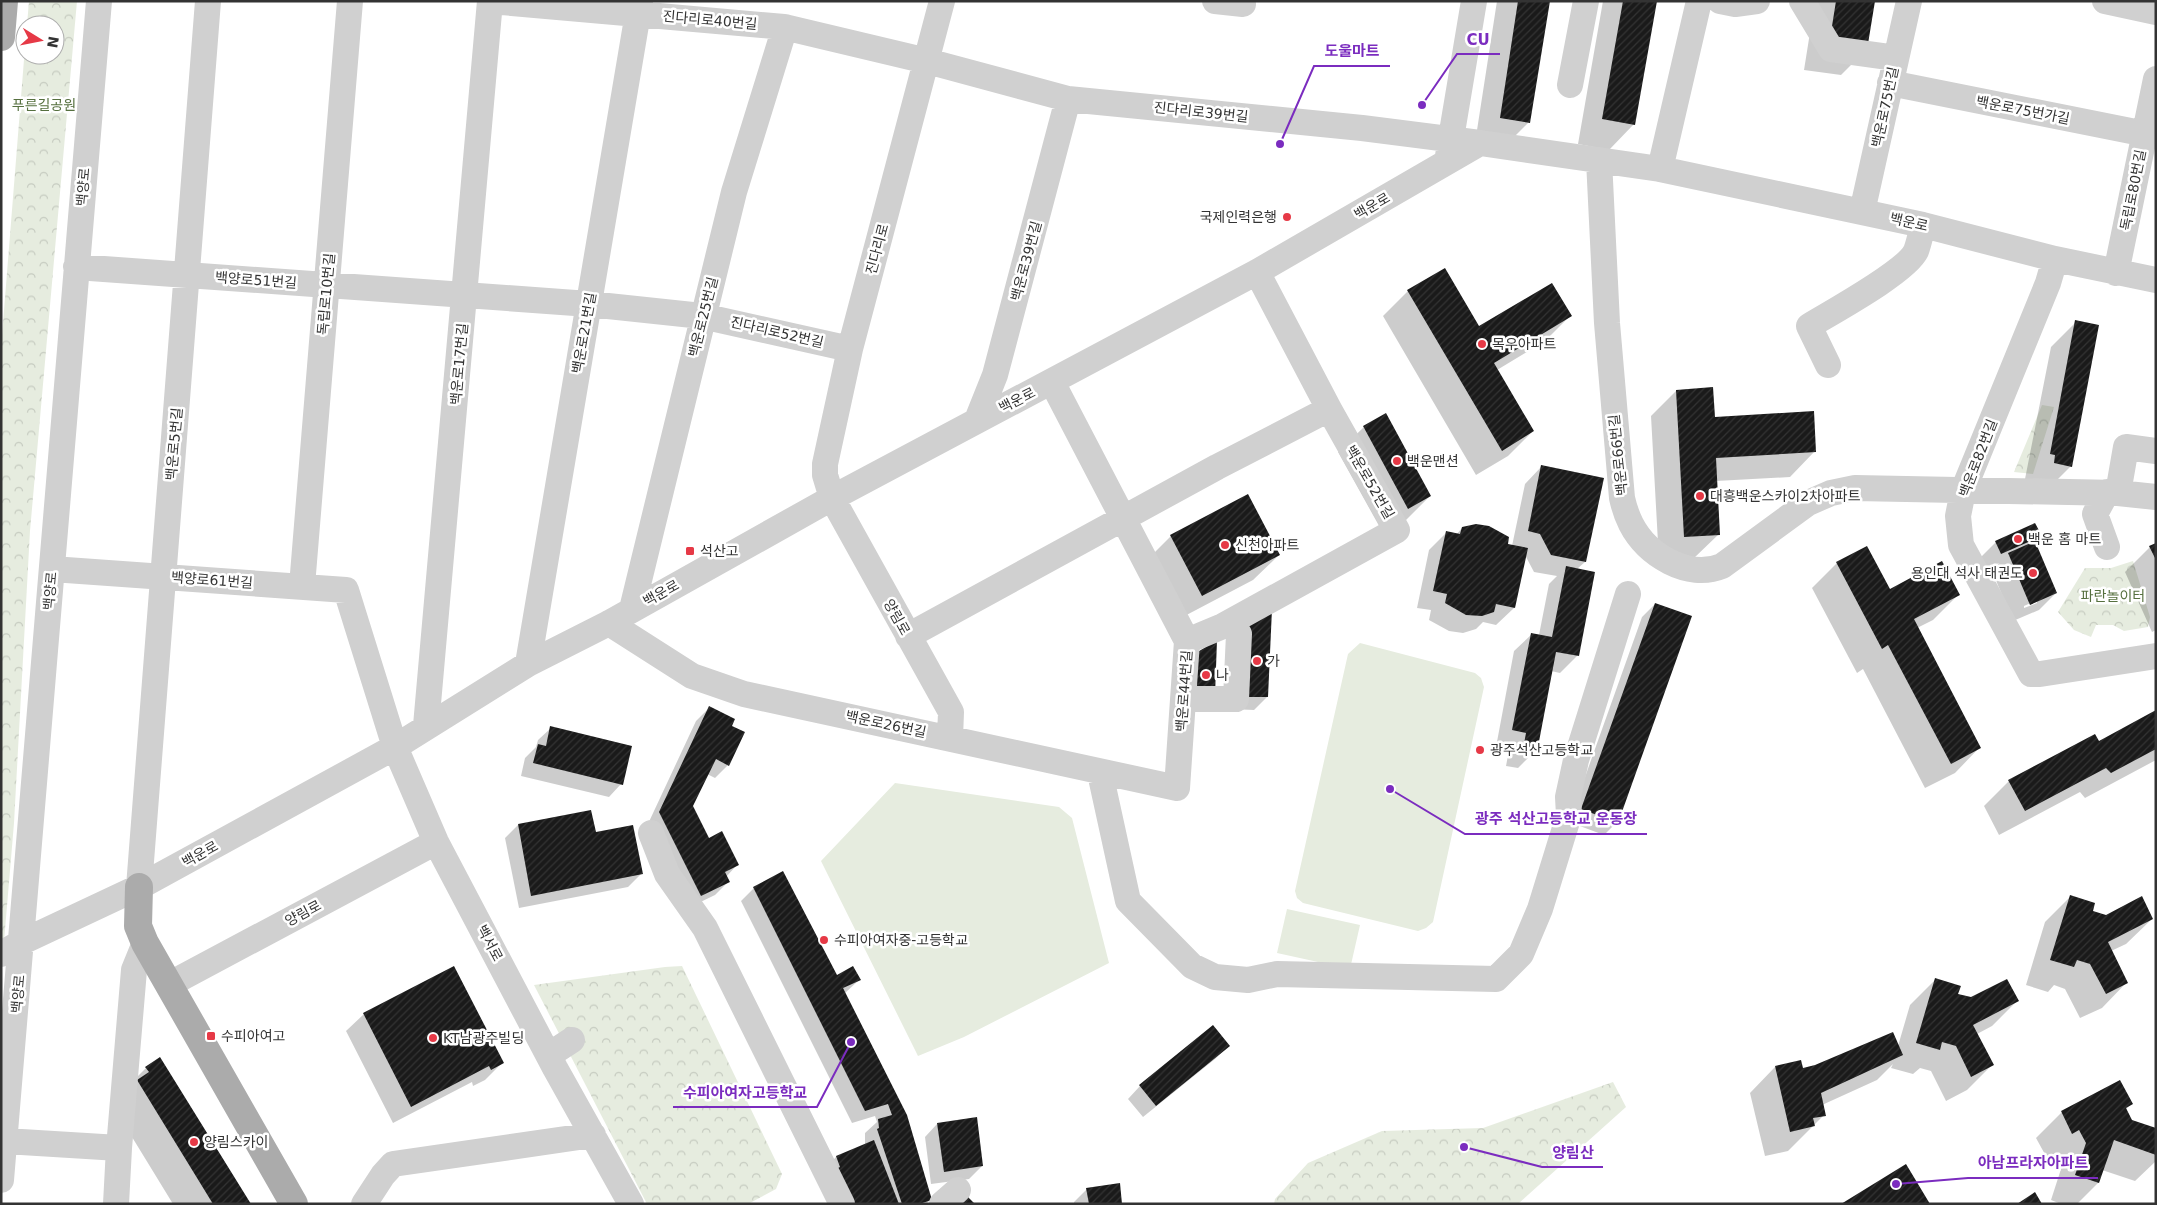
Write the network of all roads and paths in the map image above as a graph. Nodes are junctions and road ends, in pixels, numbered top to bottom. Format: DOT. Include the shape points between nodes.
graph roads {
  1 [pos="4,1"];
  2 [pos="99,1"];
  3 [pos="208,1"];
  4 [pos="350,1"];
  5 [pos="490,1"];
  6 [pos="942,1"];
  7 [pos="1216,1"];
  8 [pos="1474,1"];
  9 [pos="1586,1"];
  10 [pos="1699,1"];
  11 [pos="1720,1"];
  12 [pos="1757,1"];
  13 [pos="1802,1"];
  14 [pos="1909,1"];
  15 [pos="2105,1"];
  16 [pos="1242,4"];
  17 [pos="639,8"];
  18 [pos="2156,12"];
  19 [pos="785,27"];
  20 [pos="1,37"];
  21 [pos="926,61"];
  22 [pos="1893,71"];
  23 [pos="2156,79"];
  24 [pos="1570,85"];
  25 [pos="1068,99"];
  26 [pos="2150,135"];
  27 [pos="1451,138"];
  28 [pos="1480,142"];
  29 [pos="1599,160"];
  30 [pos="1446,164"];
  31 [pos="1660,169"];
  32 [pos="1862,212"];
  33 [pos="1923,225"];
  34 [pos="2055,259"];
  35 [pos="76,267"];
  36 [pos="1257,272"];
  37 [pos="2116,273"];
  38 [pos="188,275"];
  39 [pos="2156,280"];
  40 [pos="327,285"];
  41 [pos="465,295"];
  42 [pos="589,304"];
  43 [pos="702,316"];
  44 [pos="850,349"];
  45 [pos="1828,365"];
  46 [pos="1052,382"];
  47 [pos="1329,409"];
  48 [pos="977,420"];
  49 [pos="2155,449"];
  50 [pos="1963,491"];
  51 [pos="2112,493"];
  52 [pos="832,498"];
  53 [pos="2156,498"];
  54 [pos="1122,519"];
  55 [pos="2107,547"];
  56 [pos="52,569"];
  57 [pos="162,577"];
  58 [pos="302,586"];
  59 [pos="1628,594"];
  60 [pos="632,609"];
  61 [pos="609,623"];
  62 [pos="1239,634"];
  63 [pos="908,636"];
  64 [pos="1187,641"];
  65 [pos="2156,656"];
  66 [pos="528,664"];
  67 [pos="1183,699"];
  68 [pos="426,726"];
  69 [pos="950,738"];
  70 [pos="395,747"];
  71 [pos="1100,773"];
  72 [pos="1177,788"];
  73 [pos="651,833"];
  74 [pos="436,842"];
  75 [pos="139,887"];
  76 [pos="145,943"];
  77 [pos="8,944"];
  78 [pos="170,984"];
  79 [pos="572,1040"];
  80 [pos="549,1055"];
  81 [pos="593,1135"];
  82 [pos="5,1141"];
  83 [pos="119,1148"];
  84 [pos="1,1180"];
  85 [pos="116,1204"];
  86 [pos="294,1204"];
  87 [pos="364,1204"];
  88 [pos="631,1204"];
  89 [pos="842,1204"];
  1 -- 20 [label="main road"];
  2 -- 35 [label="street, 백양로"];
  3 -- 38 [label="street, 백운로5번길"];
  4 -- 40 [label="street, 독립로10번길"];
  5 -- 17 [label="street, 진다리로40번길"];
  5 -- 41 [label="street, 백운로17번길"];
  6 -- 21 [label="street, 진다리로"];
  7 -- 16 [label="street"];
  8 -- 27 [label="street"];
  9 -- 24 [label="street"];
  10 -- 31 [label="street"];
  11 -- 12 [label="street" via="1735,4"];
  13 -- 22 [label="street, 백운로75번가길" via="1831,49"];
  14 -- 22 [label="street, 백운로75번길"];
  15 -- 18 [label="street"];
  17 -- 19 [label="street, 진다리로40번길"];
  17 -- 42 [label="street, 백운로21번길"];
  19 -- 21 [label="street, 진다리로40번길"];
  19 -- 43 [label="street, 백운로25번길" via="734,192"];
  21 -- 25 [label="street, 진다리로39번길"];
  21 -- 44 [label="street, 진다리로"];
  22 -- 26 [label="street, 백운로75번가길"];
  22 -- 32 [label="street, 백운로75번길"];
  23 -- 26 [label="street, 독립로80번길"];
  25 -- 27 [label="street, 진다리로39번길"];
  25 -- 48 [label="street, 백운로39번길" via="996,375"];
  26 -- 37 [label="street, 독립로80번길"];
  27 -- 28 [label="street, 진다리로39번길"];
  27 -- 30 [label="street"];
  28 -- 29 [label="street, 백운로"];
  28 -- 30 [label="street, 백운로"];
  29 -- 31 [label="street, 백운로"];
  29 -- 50 [label="street, 백운로66번길" via="1607,323 1622,498 1631,524 1646,544 1683,568 1712,570 1808,503 1831,493 1880,487"];
  30 -- 36 [label="street, 백운로"];
  31 -- 32 [label="street, 백운로"];
  32 -- 33 [label="street, 백운로"];
  33 -- 34 [label="street, 백운로"];
  33 -- 45 [label="street" via="1916,252 1907,263 1810,326"];
  34 -- 37 [label="street, 백운로"];
  34 -- 50 [label="street, 백운로82번길"];
  35 -- 38 [label="street, 백양로51번길"];
  35 -- 56 [label="street, 백양로"];
  36 -- 46 [label="street, 백운로"];
  36 -- 47 [label="street, 백운로52번길"];
  37 -- 39 [label="street, 백운로"];
  38 -- 40 [label="street, 백양로51번길"];
  38 -- 57 [label="street, 백운로5번길"];
  40 -- 41 [label="street, 백양로51번길"];
  40 -- 58 [label="street, 독립로10번길"];
  41 -- 42 [label="street, 진다리로52번길"];
  41 -- 68 [label="street, 백운로17번길"];
  42 -- 43 [label="street, 진다리로52번길"];
  42 -- 66 [label="street, 백운로21번길"];
  43 -- 44 [label="street, 진다리로52번길"];
  43 -- 60 [label="street, 백운로25번길"];
  44 -- 52 [label="street, 진다리로" via="825,464"];
  46 -- 48 [label="street, 백운로"];
  46 -- 54 [label="street, 백운로44번길"];
  47 -- 54 [label="street"];
  47 -- 64 [label="street, 백운로52번길" via="1398,530 1223,626"];
  48 -- 52 [label="street, 백운로"];
  49 -- 51 [label="street" via="2126,446"];
  50 -- 51 [label="street, 백운로66번길"];
  50 -- 65 [label="street, 백운로82번길" via="1958,516 1961,544 2031,674"];
  51 -- 53 [label="street, 백운로66번길"];
  51 -- 55 [label="street" via="2095,514"];
  52 -- 60 [label="street, 백운로"];
  52 -- 63 [label="street, 양림로"];
  54 -- 63 [label="street"];
  54 -- 64 [label="street, 백운로44번길"];
  56 -- 57 [label="street, 백양로61번길"];
  56 -- 77 [label="street, 백양로"];
  57 -- 58 [label="street, 백양로61번길"];
  57 -- 75 [label="street, 백운로5번길"];
  58 -- 70 [label="street, 백양로61번길" via="346,590"];
  59 -- 71 [label="street" via="1576,760 1568,797 1569,815 1540,909 1521,954 1496,979 1277,974 1248,980 1215,977 1192,966 1128,901"];
  60 -- 61 [label="street, 백운로"];
  61 -- 66 [label="street, 백운로"];
  61 -- 69 [label="street, 백운로26번길" via="692,676 744,694"];
  62 -- 67 [label="street" via="1236,699"];
  63 -- 69 [label="street, 양림로" via="951,712"];
  64 -- 67 [label="street, 백운로44번길"];
  66 -- 68 [label="street, 백운로"];
  67 -- 72 [label="street, 백운로44번길"];
  68 -- 70 [label="street, 백운로"];
  69 -- 71 [label="street, 백운로26번길"];
  70 -- 74 [label="street, 백서로"];
  70 -- 75 [label="street, 백운로"];
  71 -- 72 [label="street, 백운로26번길"];
  73 -- 89 [label="street" via="667,874 704,928"];
  74 -- 78 [label="street, 양림로"];
  74 -- 80 [label="street, 백서로"];
  75 -- 76 [label="main road" via="138,926"];
  75 -- 77 [label="street, 백운로"];
  76 -- 78 [label="main road"];
  76 -- 83 [label="street" via="134,970"];
  77 -- 82 [label="street, 백양로"];
  78 -- 86 [label="main road"];
  79 -- 80 [label="street"];
  80 -- 81 [label="street, 백서로"];
  81 -- 87 [label="street" via="393,1164"];
  81 -- 88 [label="street, 백서로"];
  82 -- 83 [label="street"];
  82 -- 84 [label="street, 백양로"];
  83 -- 85 [label="street"];
}
